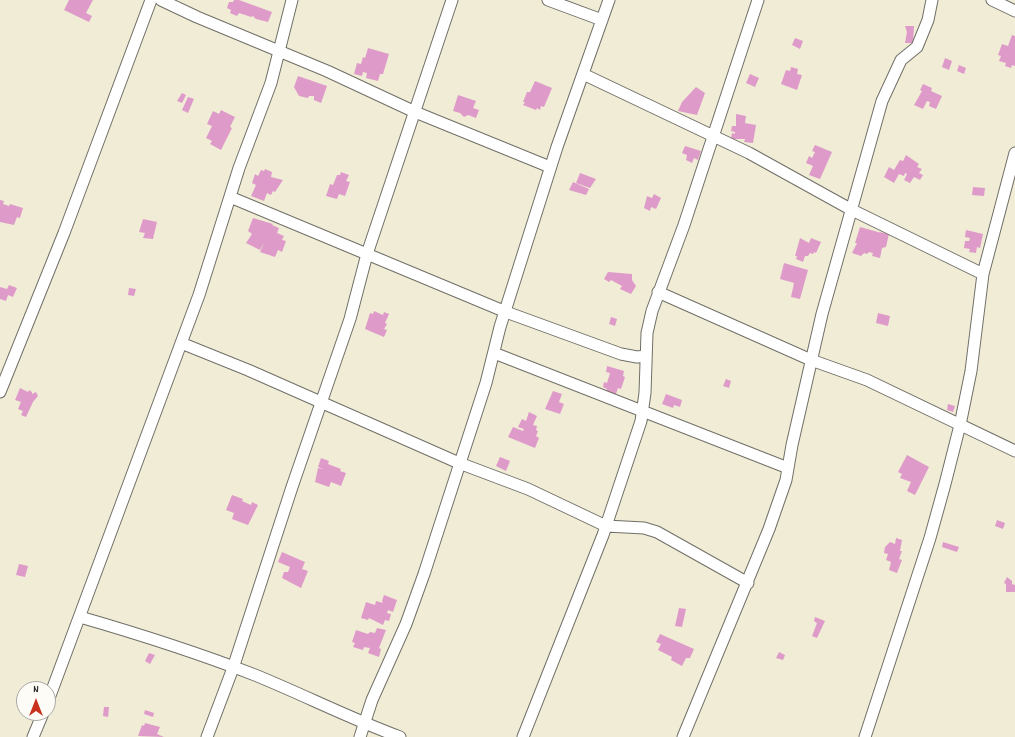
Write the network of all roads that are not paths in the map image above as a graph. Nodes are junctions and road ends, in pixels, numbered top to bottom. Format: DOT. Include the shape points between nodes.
graph roads {
  1 [pos="151,0"];
  2 [pos="161,0"];
  3 [pos="292,0"];
  4 [pos="452,0"];
  5 [pos="548,0"];
  6 [pos="609,0"];
  7 [pos="758,0"];
  8 [pos="932,0"];
  9 [pos="992,0"];
  10 [pos="1015,11"];
  11 [pos="602,20"];
  12 [pos="279,52"];
  13 [pos="583,74"];
  14 [pos="415,112"];
  15 [pos="713,136"];
  16 [pos="1015,153"];
  17 [pos="550,167"];
  18 [pos="230,197"];
  19 [pos="852,210"];
  20 [pos="367,254"];
  21 [pos="983,274"];
  22 [pos="658,292"];
  23 [pos="506,312"];
  24 [pos="181,343"];
  25 [pos="494,353"];
  26 [pos="646,356"];
  27 [pos="811,360"];
  28 [pos="0,392"];
  29 [pos="320,403"];
  30 [pos="644,411"];
  31 [pos="960,425"];
  32 [pos="1015,451"];
  33 [pos="459,462"];
  34 [pos="788,468"];
  35 [pos="606,526"];
  36 [pos="748,583"];
  37 [pos="80,617"];
  38 [pos="233,668"];
  39 [pos="56,681"];
  40 [pos="40,721"];
  41 [pos="364,724"];
  42 [pos="33,737"];
  43 [pos="207,737"];
  44 [pos="360,737"];
  45 [pos="400,737"];
  46 [pos="523,737"];
  47 [pos="683,737"];
  48 [pos="865,737"];
  1 -- 28 [label="street" via="67,226"];
  2 -- 12 [label="street"];
  3 -- 12 [label="street"];
  4 -- 14 [label="street"];
  5 -- 11 [label="street"];
  6 -- 11 [label="street"];
  7 -- 15 [label="street"];
  8 -- 19 [label="street" via="928,20 917,46 901,60 882,101"];
  9 -- 10 [label="street"];
  11 -- 13 [label="street"];
  12 -- 14 [label="street"];
  12 -- 18 [label="street"];
  13 -- 15 [label="street"];
  13 -- 17 [label="street"];
  14 -- 17 [label="street"];
  14 -- 20 [label="street"];
  15 -- 19 [label="street"];
  15 -- 22 [label="street" via="684,225"];
  16 -- 21 [label="street"];
  17 -- 23 [label="street"];
  18 -- 20 [label="street"];
  18 -- 24 [label="street"];
  19 -- 21 [label="street"];
  19 -- 27 [label="street"];
  20 -- 23 [label="street"];
  20 -- 29 [label="street" via="350,318"];
  21 -- 31 [label="street" via="971,370"];
  22 -- 26 [label="street" via="647,333"];
  22 -- 27 [label="street"];
  23 -- 25 [label="street"];
  23 -- 26 [label="street" via="621,354"];
  24 -- 29 [label="street"];
  24 -- 37 [label="street"];
  25 -- 30 [label="street"];
  25 -- 33 [label="street"];
  26 -- 30 [label="street"];
  27 -- 31 [label="street" via="867,380"];
  27 -- 34 [label="street"];
  29 -- 33 [label="street"];
  29 -- 38 [label="street"];
  30 -- 34 [label="street"];
  30 -- 35 [label="street"];
  31 -- 32 [label="street"];
  31 -- 48 [label="street" via="930,538"];
  33 -- 35 [label="street"];
  33 -- 41 [label="street" via="406,624"];
  34 -- 36 [label="street" via="769,529"];
  35 -- 36 [label="street" via="644,528 657,532"];
  35 -- 46 [label="street"];
  36 -- 47 [label="street"];
  37 -- 38 [label="street" via="141,634"];
  37 -- 39 [label="street"];
  38 -- 41 [label="street" via="255,675"];
  38 -- 43 [label="street"];
  40 -- 42 [label="street"];
  41 -- 44 [label="street"];
  41 -- 45 [label="street"];
}
